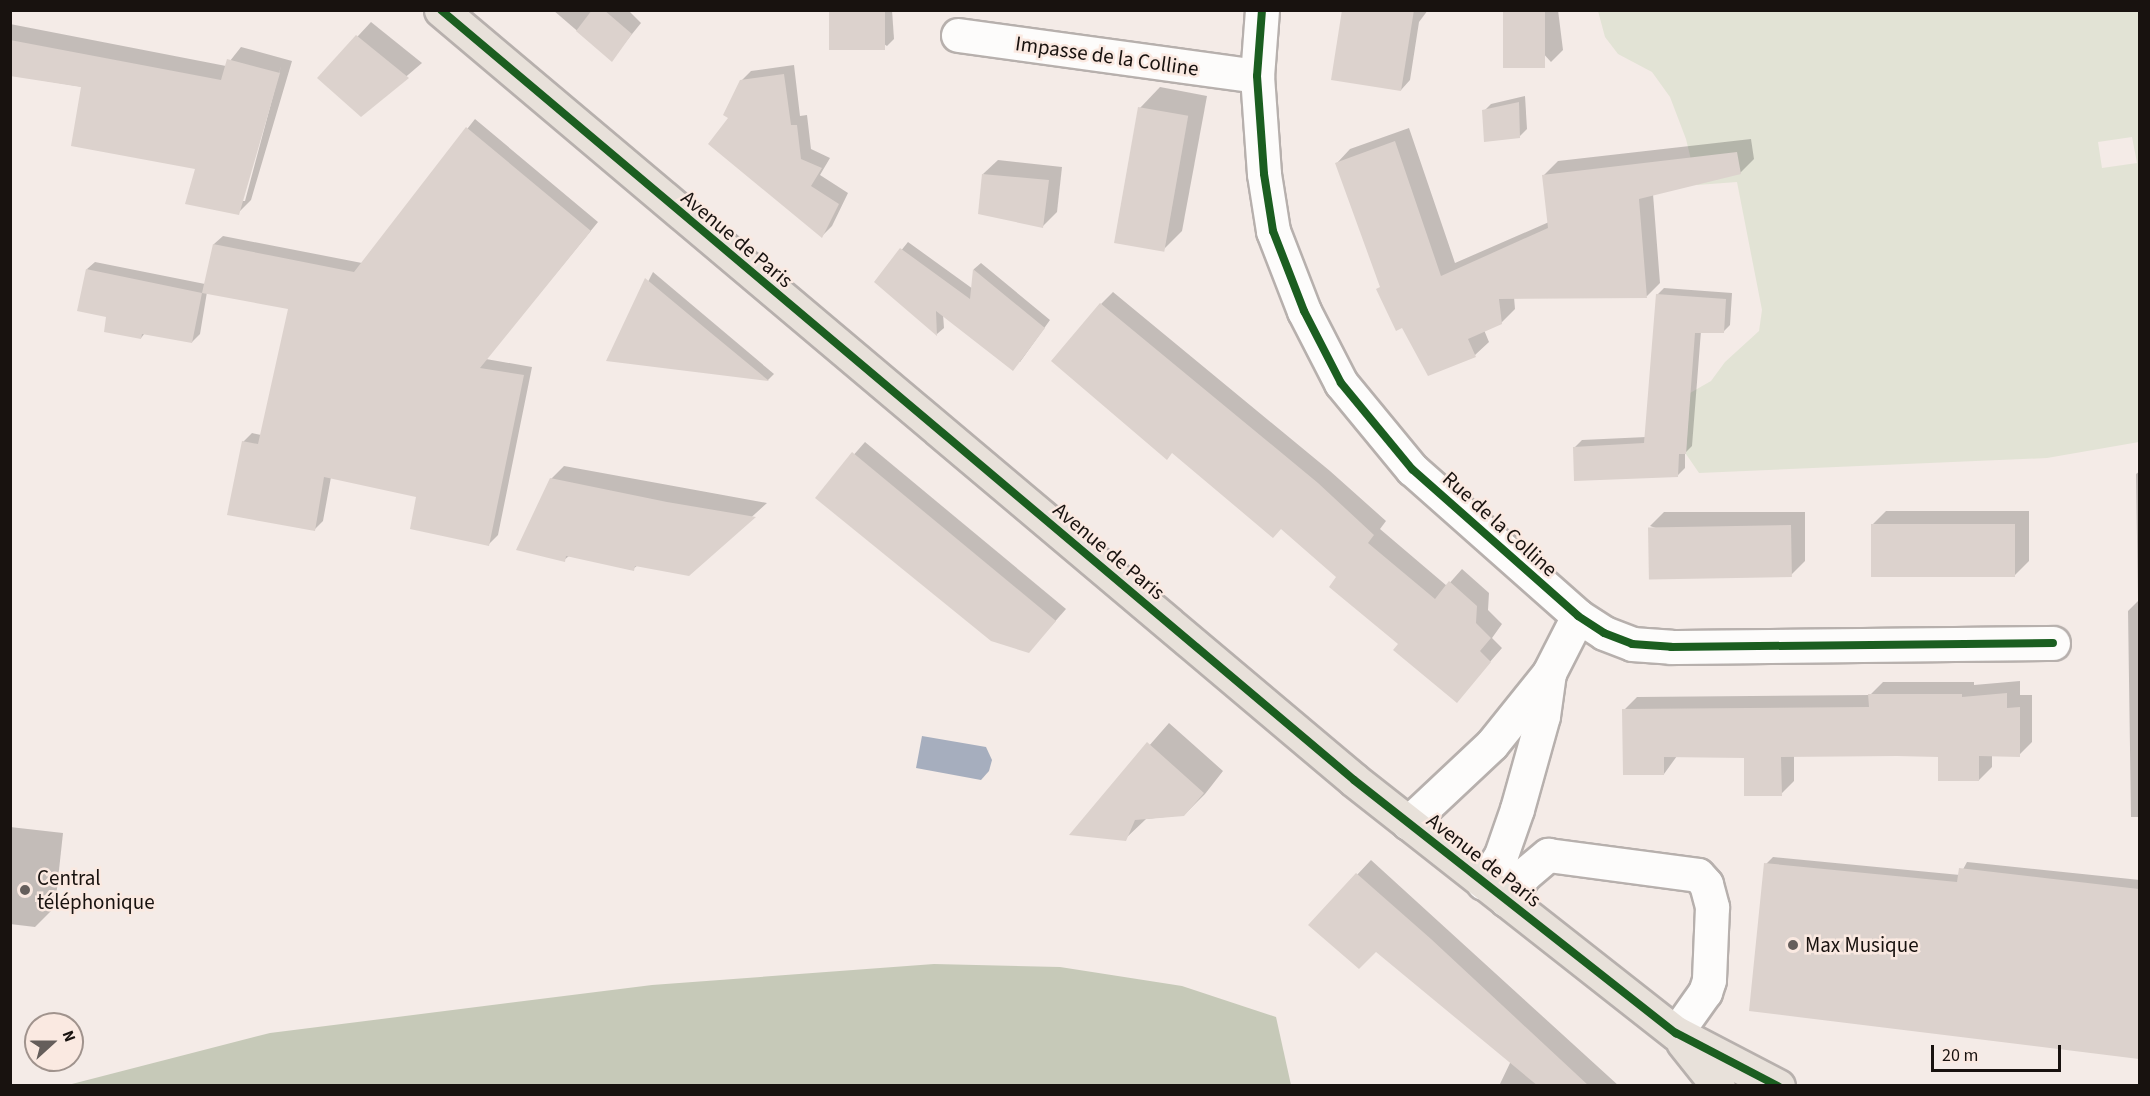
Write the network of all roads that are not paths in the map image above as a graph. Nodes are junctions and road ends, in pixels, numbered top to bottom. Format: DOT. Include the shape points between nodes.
graph roads {
  1 [pos="441,10"];
  2 [pos="1262,10"];
  3 [pos="958,35"];
  4 [pos="1257,76"];
  5 [pos="1578,616"];
  6 [pos="2053,643"];
  7 [pos="1549,673"];
  8 [pos="1408,823"];
  9 [pos="1494,891"];
  10 [pos="1676,1033"];
  11 [pos="1718,1086"];
  12 [pos="1778,1086"];
  1 -- 8 [label="main road, Avenue de Paris"];
  2 -- 4 [label="street, Rue de la Colline"];
  3 -- 4 [label="street, Impasse de la Colline"];
  4 -- 5 [label="street, Rue de la Colline" via="1264,174 1273,231 1304,311 1341,383 1412,469"];
  5 -- 6 [label="street, Rue de la Colline" via="1604,633 1632,644 1671,647"];
  5 -- 7 [label="street"];
  7 -- 8 [label="street" via="1472,765"];
  7 -- 9 [label="street" via="1542,716"];
  8 -- 9 [label="main road, Avenue de Paris"];
  9 -- 10 [label="main road, Avenue de Paris"];
  9 -- 10 [label="street" via="1525,874 1548,855 1698,875 1706,884 1712,907 1709,980 1706,992"];
  10 -- 11 [label="main road, Avenue de Paris"];
  10 -- 12 [label="main road, Avenue de Paris"];
}
